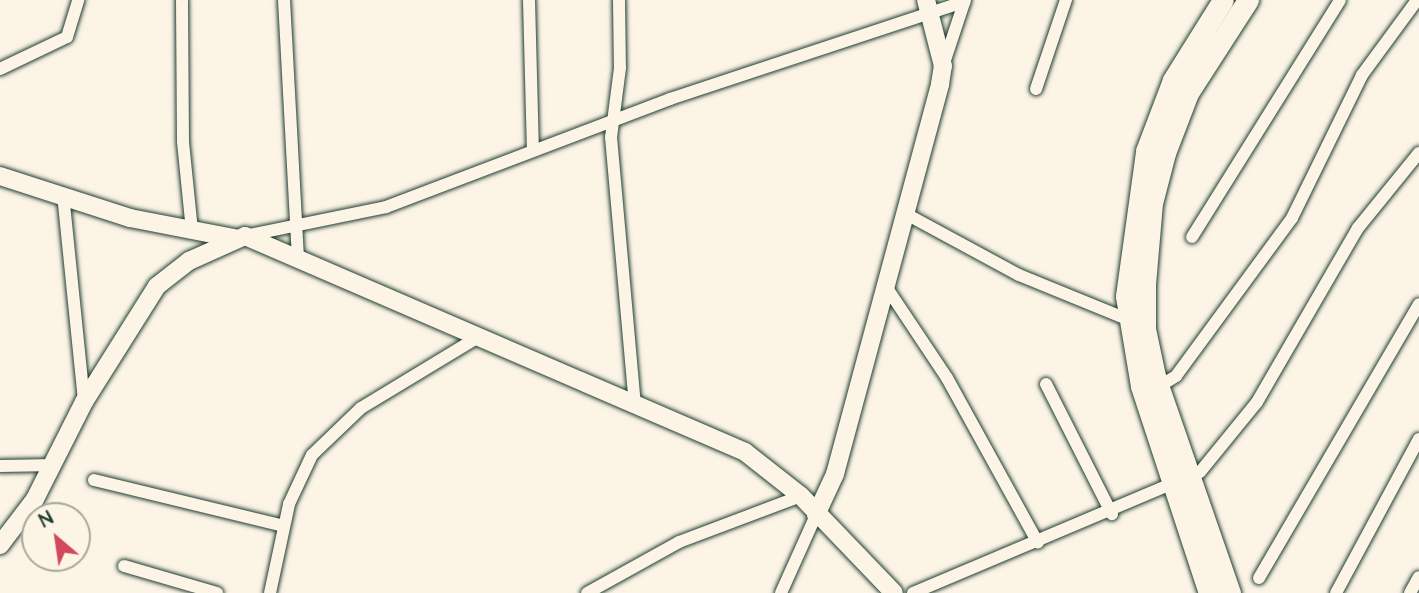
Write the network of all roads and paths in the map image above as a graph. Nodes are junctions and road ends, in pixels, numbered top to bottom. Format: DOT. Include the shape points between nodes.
graph roads {
  1 [pos="78,0"];
  2 [pos="182,0"];
  3 [pos="284,0"];
  4 [pos="529,0"];
  5 [pos="619,0"];
  6 [pos="1066,0"];
  7 [pos="1223,0"];
  8 [pos="1248,0"];
  9 [pos="1340,0"];
  10 [pos="1417,0"];
  11 [pos="965,1"];
  12 [pos="926,9"];
  13 [pos="943,66"];
  14 [pos="0,69"];
  15 [pos="1036,89"];
  16 [pos="611,120"];
  17 [pos="533,150"];
  18 [pos="1419,153"];
  19 [pos="1,175"];
  20 [pos="63,194"];
  21 [pos="908,215"];
  22 [pos="295,224"];
  23 [pos="192,230"];
  24 [pos="239,237"];
  25 [pos="1192,237"];
  26 [pos="298,256"];
  27 [pos="887,288"];
  28 [pos="1419,304"];
  29 [pos="1127,319"];
  30 [pos="475,339"];
  31 [pos="1046,384"];
  32 [pos="1158,387"];
  33 [pos="84,402"];
  34 [pos="635,406"];
  35 [pos="1419,439"];
  36 [pos="55,465"];
  37 [pos="0,466"];
  38 [pos="94,480"];
  39 [pos="1180,482"];
  40 [pos="801,496"];
  41 [pos="1112,514"];
  42 [pos="817,515"];
  43 [pos="284,526"];
  44 [pos="1038,543"];
  45 [pos="0,545"];
  46 [pos="124,566"];
  47 [pos="1419,577"];
  48 [pos="1259,578"];
  49 [pos="217,593"];
  50 [pos="270,593"];
  51 [pos="587,593"];
  52 [pos="781,593"];
  53 [pos="894,593"];
  54 [pos="913,593"];
  55 [pos="1209,593"];
  56 [pos="1230,593"];
  57 [pos="1336,593"];
  58 [pos="1410,593"];
  1 -- 14 [label="street" via="67,37"];
  2 -- 23 [label="street"];
  3 -- 22 [label="street"];
  4 -- 17 [label="street"];
  5 -- 16 [label="street" via="620,68"];
  6 -- 15 [label="street"];
  7 -- 29 [label="main road" via="1172,80 1146,151 1131,223"];
  8 -- 32 [label="main road" via="1188,93 1152,203 1145,329"];
  9 -- 25 [label="street"];
  10 -- 32 [label="street" via="1362,75 1292,218 1176,376"];
  11 -- 12 [label="street"];
  11 -- 13 [label="street"];
  12 -- 13 [label="street"];
  12 -- 16 [label="street"];
  13 -- 21 [label="street"];
  16 -- 17 [label="street"];
  16 -- 34 [label="street"];
  17 -- 22 [label="street" via="386,207"];
  18 -- 39 [label="street" via="1358,228 1257,402 1223,448"];
  19 -- 20 [label="street"];
  20 -- 23 [label="street" via="130,218"];
  20 -- 33 [label="street"];
  21 -- 27 [label="street"];
  21 -- 29 [label="street" via="1019,275"];
  22 -- 24 [label="street"];
  22 -- 26 [label="street"];
  23 -- 24 [label="street"];
  24 -- 26 [label="street"];
  24 -- 33 [label="street" via="157,286"];
  26 -- 30 [label="street"];
  27 -- 42 [label="street" via="835,474"];
  27 -- 44 [label="street" via="947,378"];
  28 -- 48 [label="street"];
  29 -- 39 [label="main road"];
  30 -- 34 [label="street"];
  30 -- 43 [label="street" via="335,430 298,479"];
  31 -- 41 [label="street"];
  32 -- 39 [label="main road"];
  33 -- 36 [label="street"];
  34 -- 40 [label="street" via="745,452"];
  35 -- 57 [label="street"];
  36 -- 37 [label="street"];
  36 -- 45 [label="street"];
  38 -- 43 [label="street"];
  39 -- 41 [label="street"];
  39 -- 55 [label="main road"];
  39 -- 56 [label="main road"];
  40 -- 42 [label="street"];
  40 -- 51 [label="street" via="679,542"];
  41 -- 44 [label="street"];
  42 -- 52 [label="street"];
  42 -- 53 [label="street"];
  43 -- 50 [label="street"];
  44 -- 54 [label="street"];
  46 -- 49 [label="street"];
  47 -- 58 [label="street"];
}
